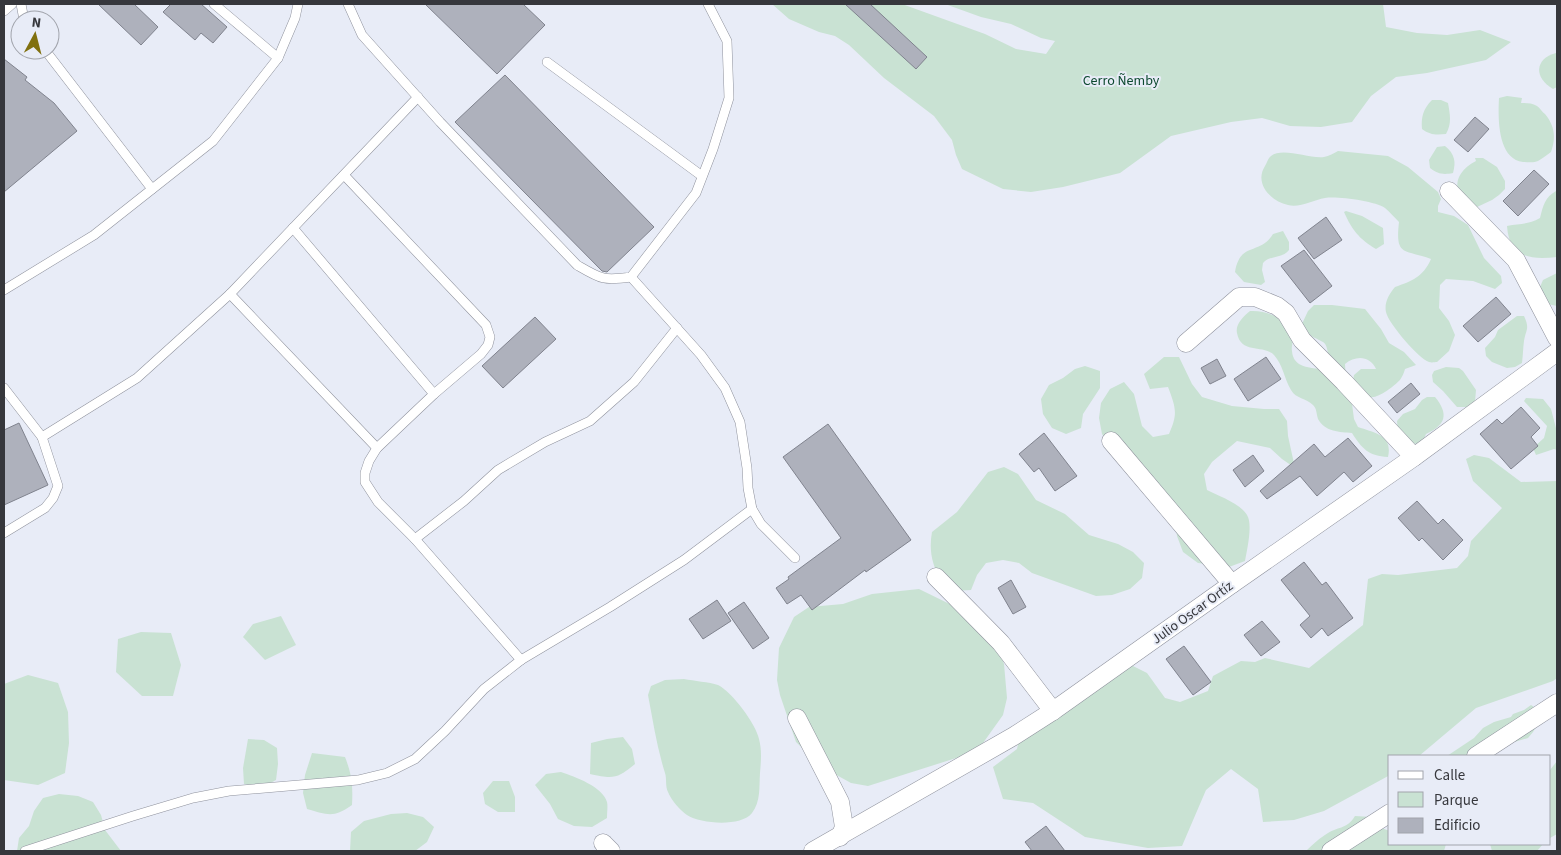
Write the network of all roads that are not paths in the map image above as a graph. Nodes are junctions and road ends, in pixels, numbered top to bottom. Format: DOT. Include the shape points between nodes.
graph roads {
  1 [pos="12,4"];
  2 [pos="214,4"];
  3 [pos="298,4"];
  4 [pos="348,4"];
  5 [pos="708,4"];
  6 [pos="4,11"];
  7 [pos="278,58"];
  8 [pos="53,60"];
  9 [pos="547,62"];
  10 [pos="418,97"];
  11 [pos="344,175"];
  12 [pos="702,176"];
  13 [pos="152,189"];
  14 [pos="1449,191"];
  15 [pos="294,228"];
  16 [pos="631,277"];
  17 [pos="4,290"];
  18 [pos="230,294"];
  19 [pos="676,328"];
  20 [pos="1557,338"];
  21 [pos="1186,343"];
  22 [pos="1557,352"];
  23 [pos="4,388"];
  24 [pos="434,394"];
  25 [pos="42,437"];
  26 [pos="1111,441"];
  27 [pos="377,448"];
  28 [pos="1414,457"];
  29 [pos="752,509"];
  30 [pos="4,533"];
  31 [pos="415,539"];
  32 [pos="795,558"];
  33 [pos="936,577"];
  34 [pos="1232,584"];
  35 [pos="521,660"];
  36 [pos="1557,703"];
  37 [pos="1054,711"];
  38 [pos="797,718"];
  39 [pos="1478,755"];
  40 [pos="1388,814"];
  41 [pos="840,837"];
  42 [pos="25,851"];
  43 [pos="813,851"];
  44 [pos="1331,851"];
  1 -- 6 [label="lane"];
  2 -- 7 [label="lane"];
  3 -- 7 [label="lane" via="296,18"];
  4 -- 10 [label="lane" via="362,35"];
  5 -- 12 [label="lane" via="727,41 728,98"];
  7 -- 13 [label="lane" via="213,141"];
  8 -- 13 [label="lane"];
  9 -- 12 [label="lane"];
  10 -- 11 [label="lane"];
  10 -- 16 [label="lane" via="577,265 598,277 611,280"];
  11 -- 15 [label="lane"];
  11 -- 24 [label="lane" via="486,326 490,337 488,345"];
  12 -- 16 [label="lane" via="696,193"];
  13 -- 17 [label="lane" via="94,235"];
  14 -- 20 [label="street" via="1516,260"];
  15 -- 18 [label="lane"];
  15 -- 24 [label="lane"];
  16 -- 19 [label="lane"];
  18 -- 25 [label="lane" via="137,378"];
  18 -- 27 [label="lane"];
  19 -- 29 [label="lane" via="725,388 740,422"];
  19 -- 31 [label="lane" via="634,382 590,421 545,442 498,470"];
  21 -- 28 [label="street" via="1239,297 1255,297 1277,306 1286,313 1302,340"];
  22 -- 28 [label="street, Julio Oscar Ortíz"];
  23 -- 25 [label="lane"];
  24 -- 27 [label="lane"];
  25 -- 30 [label="lane" via="58,486 45,508"];
  26 -- 34 [label="street"];
  27 -- 31 [label="lane" via="364,473 365,482 378,502"];
  28 -- 34 [label="street, Julio Oscar Ortíz"];
  29 -- 32 [label="lane" via="761,524"];
  29 -- 35 [label="lane" via="684,560"];
  31 -- 35 [label="lane"];
  33 -- 37 [label="street" via="1001,643"];
  34 -- 37 [label="street, Julio Oscar Ortíz"];
  35 -- 42 [label="lane" via="484,689 415,759 387,773 358,780 229,791 193,798"];
  36 -- 39 [label="street"];
  37 -- 41 [label="street, Julio Oscar Ortíz"];
  38 -- 41 [label="street" via="840,802 844,826"];
  40 -- 44 [label="street"];
  41 -- 43 [label="street, Julio Oscar Ortíz"];
}
